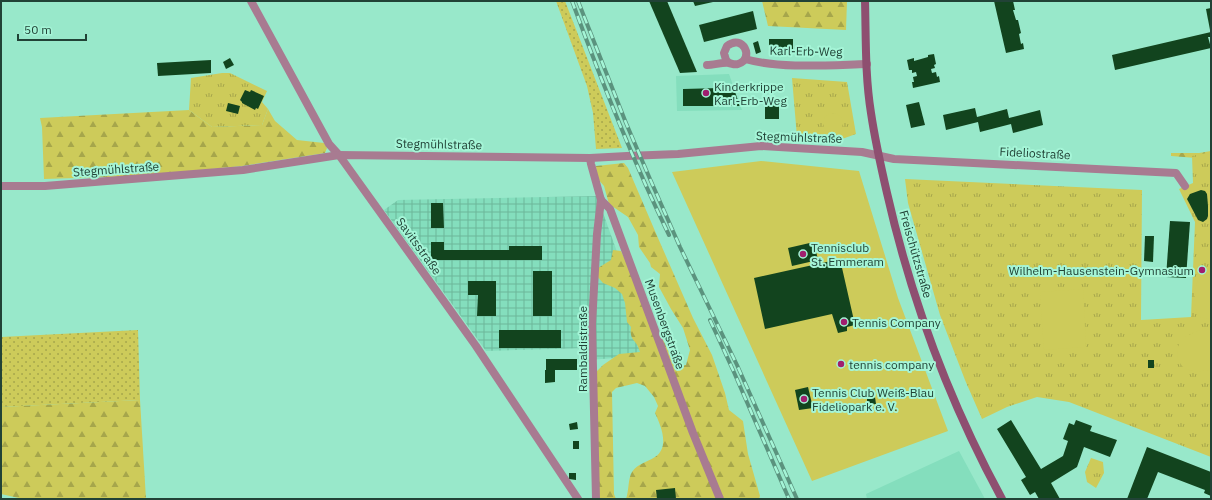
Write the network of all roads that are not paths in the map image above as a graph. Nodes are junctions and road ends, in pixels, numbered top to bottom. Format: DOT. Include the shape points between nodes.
graph roads {
  1 [pos="251,1"];
  2 [pos="865,1"];
  3 [pos="745,59"];
  4 [pos="729,63"];
  5 [pos="867,64"];
  6 [pos="707,65"];
  7 [pos="339,155"];
  8 [pos="878,156"];
  9 [pos="590,158"];
  10 [pos="1,186"];
  11 [pos="1185,186"];
  12 [pos="601,200"];
  13 [pos="578,499"];
  14 [pos="596,499"];
  15 [pos="720,499"];
  16 [pos="1002,499"];
  1 -- 7 [label="street, Savitsstraße" via="329,144"];
  2 -- 5 [label="main road, Freischützstraße"];
  3 -- 4 [label="street, Karl-Erb-Weg" via="737,65"];
  3 -- 4 [label="street" via="744,46 733,42 727,46 724,53"];
  3 -- 5 [label="street, Karl-Erb-Weg" via="789,65"];
  4 -- 6 [label="street, Karl-Erb-Weg"];
  5 -- 8 [label="main road, Freischützstraße"];
  7 -- 9 [label="street, Stegmühlstraße"];
  7 -- 10 [label="street, Stegmühlstraße" via="244,170 45,186"];
  7 -- 13 [label="street, Savitsstraße" via="476,346"];
  8 -- 9 [label="street, Stegmühlstraße" via="862,152 761,146 678,154"];
  8 -- 11 [label="street, Fideliostraße" via="894,159 1176,173"];
  8 -- 16 [label="main road, Freischützstraße" via="902,254 938,360"];
  9 -- 12 [label="street, Musenbergstraße"];
  12 -- 14 [label="street, Rambaldistraße" via="592,324"];
  12 -- 15 [label="street, Musenbergstraße" via="610,209"];
}
